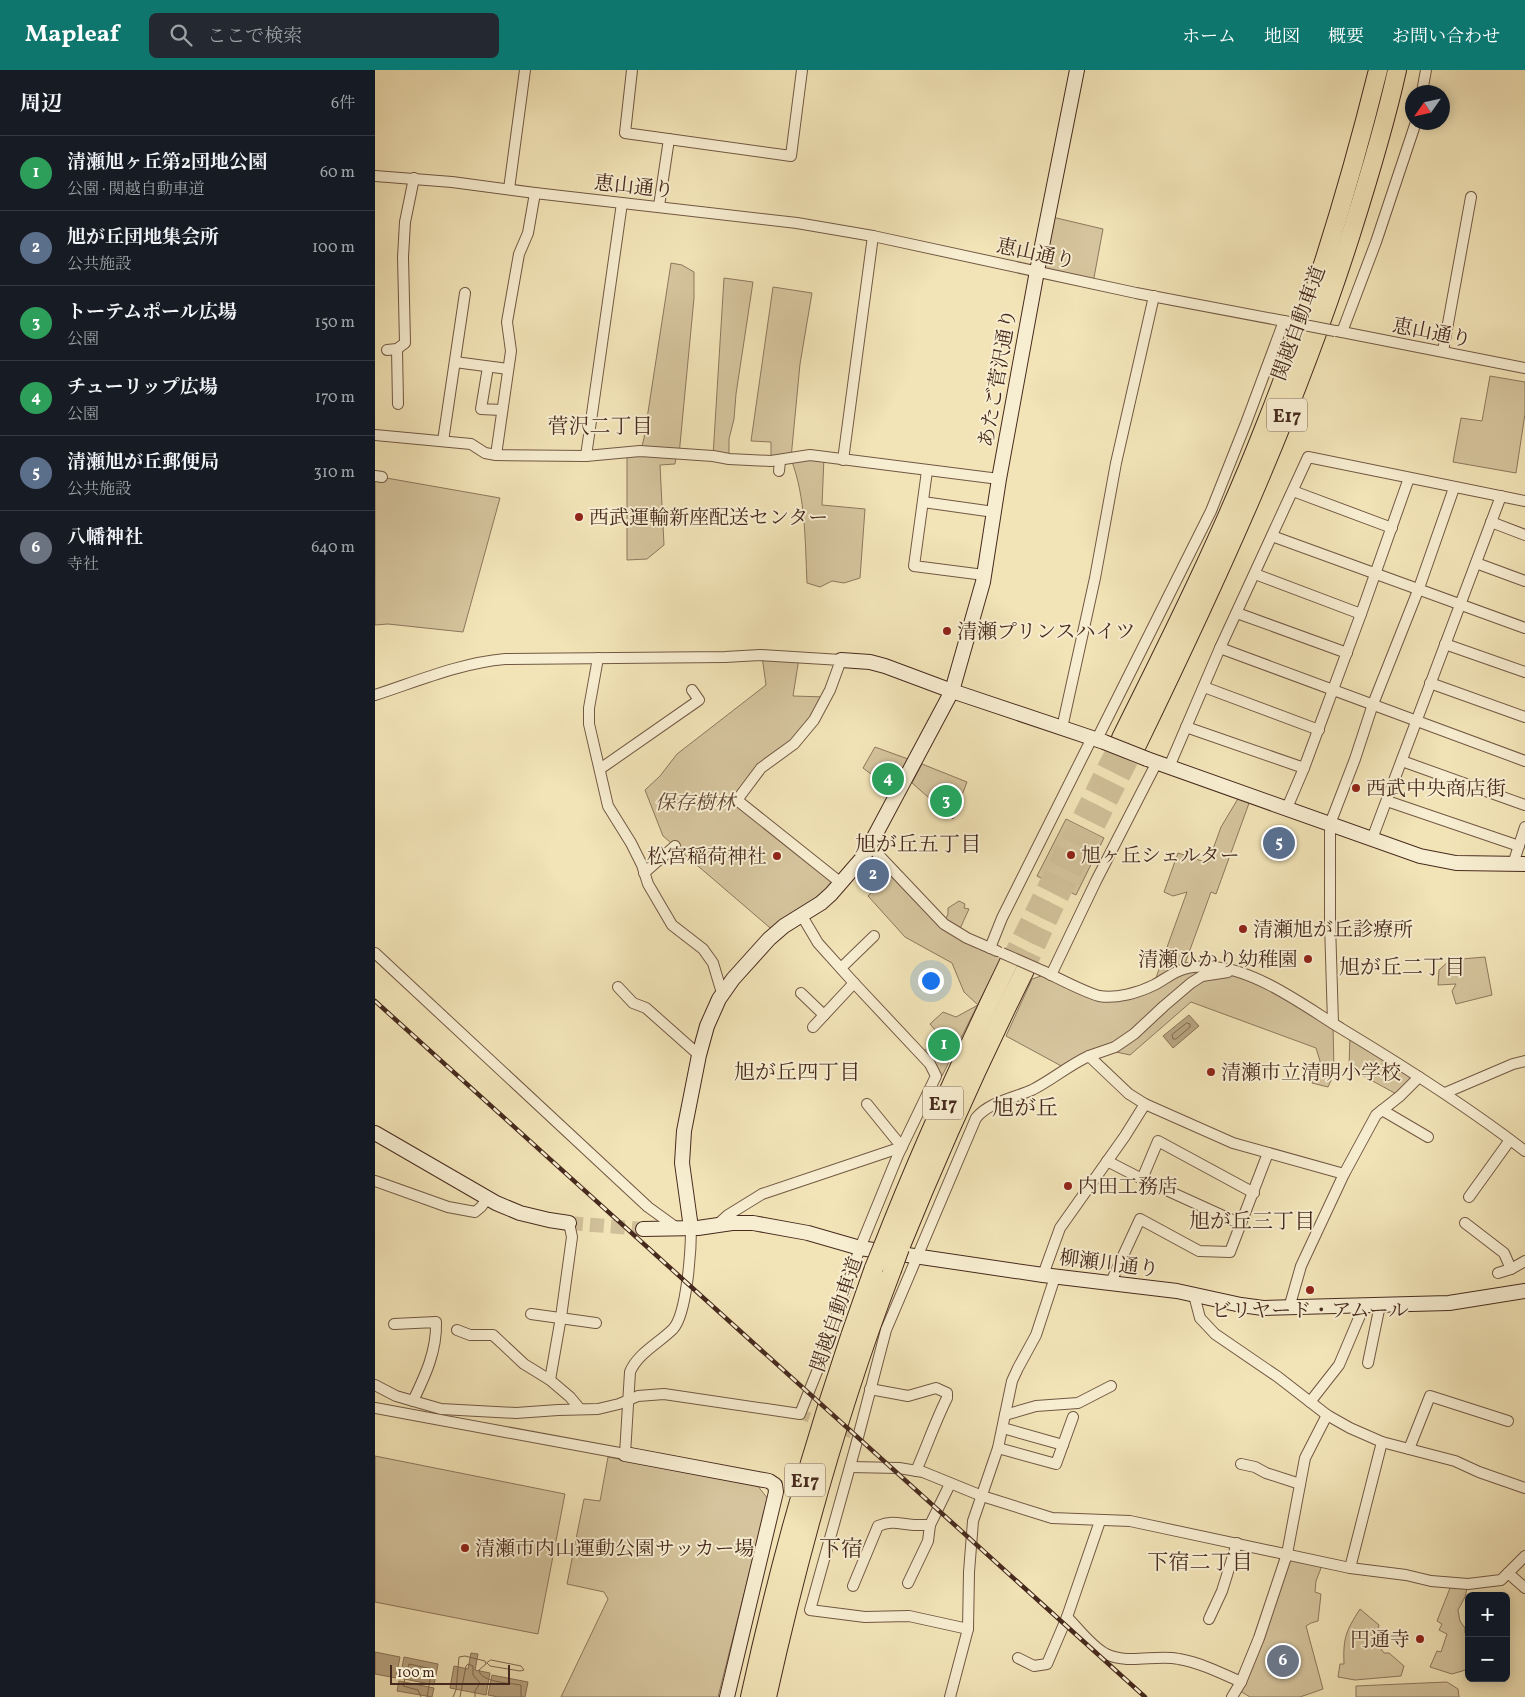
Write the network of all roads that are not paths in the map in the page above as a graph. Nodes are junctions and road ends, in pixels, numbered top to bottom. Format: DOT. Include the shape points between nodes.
graph roads {
  1 [pos="525,70"];
  2 [pos="632,70"];
  3 [pos="802,70"];
  4 [pos="1077,70"];
  5 [pos="1378,70"];
  6 [pos="1397,70"];
  7 [pos="1426,70"];
  8 [pos="1424,85"];
  9 [pos="1413,130"];
  10 [pos="669,139"];
  11 [pos="375,176"];
  12 [pos="414,178"];
  13 [pos="509,189"];
  14 [pos="535,193"];
  15 [pos="1471,197"];
  16 [pos="622,203"];
  17 [pos="659,206"];
  18 [pos="873,236"];
  19 [pos="1037,271"];
  20 [pos="465,293"];
  21 [pos="1154,296"];
  22 [pos="1287,322"];
  23 [pos="1339,331"];
  24 [pos="1443,351"];
  25 [pos="455,362"];
  26 [pos="487,367"];
  27 [pos="1525,368"];
  28 [pos="508,369"];
  29 [pos="398,404"];
  30 [pos="501,410"];
  31 [pos="375,435"];
  32 [pos="443,441"];
  33 [pos="496,455"];
  34 [pos="586,456"];
  35 [pos="843,460"];
  36 [pos="927,470"];
  37 [pos="1409,478"];
  38 [pos="999,479"];
  39 [pos="1454,488"];
  40 [pos="1293,491"];
  41 [pos="1501,496"];
  42 [pos="1525,501"];
  43 [pos="923,502"];
  44 [pos="994,512"];
  45 [pos="1491,522"];
  46 [pos="1392,528"];
  47 [pos="1525,535"];
  48 [pos="1272,536"];
  49 [pos="1476,564"];
  50 [pos="1376,573"];
  51 [pos="1255,574"];
  52 [pos="984,575"];
  53 [pos="1525,581"];
  54 [pos="1419,588"];
  55 [pos="1461,605"];
  56 [pos="1237,613"];
  57 [pos="1361,614"];
  58 [pos="1525,628"];
  59 [pos="1445,644"];
  60 [pos="1220,648"];
  61 [pos="1347,653"];
  62 [pos="598,658"];
  63 [pos="841,660"];
  64 [pos="1525,672"];
  65 [pos="1430,683"];
  66 [pos="1204,687"];
  67 [pos="692,690"];
  68 [pos="1333,690"];
  69 [pos="953,691"];
  70 [pos="375,695"];
  71 [pos="1373,704"];
  72 [pos="1525,717"];
  73 [pos="1416,720"];
  74 [pos="1186,726"];
  75 [pos="1062,728"];
  76 [pos="1319,730"];
  77 [pos="1128,749"];
  78 [pos="1402,761"];
  79 [pos="1525,761"];
  80 [pos="601,768"];
  81 [pos="1304,768"];
  82 [pos="1387,801"];
  83 [pos="1525,805"];
  84 [pos="1287,808"];
  85 [pos="1330,824"];
  86 [pos="1525,827"];
  87 [pos="1372,840"];
  88 [pos="675,846"];
  89 [pos="870,846"];
  90 [pos="1519,846"];
  91 [pos="1519,864"];
  92 [pos="645,873"];
  93 [pos="841,883"];
  94 [pos="801,916"];
  95 [pos="873,936"];
  96 [pos="990,948"];
  97 [pos="375,953"];
  98 [pos="1005,958"];
  99 [pos="841,968"];
  100 [pos="1025,970"];
  101 [pos="1233,971"];
  102 [pos="1047,973"];
  103 [pos="854,983"];
  104 [pos="618,987"];
  105 [pos="722,993"];
  106 [pos="801,993"];
  107 [pos="824,1015"];
  108 [pos="1333,1023"];
  109 [pos="813,1027"];
  110 [pos="699,1055"];
  111 [pos="1089,1056"];
  112 [pos="1525,1061"];
  113 [pos="1419,1077"];
  114 [pos="1445,1094"];
  115 [pos="867,1104"];
  116 [pos="1145,1104"];
  117 [pos="1382,1110"];
  118 [pos="375,1133"];
  119 [pos="1428,1137"];
  120 [pos="1510,1140"];
  121 [pos="902,1147"];
  122 [pos="1525,1151"];
  123 [pos="1268,1153"];
  124 [pos="1107,1161"];
  125 [pos="1344,1174"];
  126 [pos="1142,1179"];
  127 [pos="375,1182"];
  128 [pos="1254,1193"];
  129 [pos="1469,1197"];
  130 [pos="487,1199"];
  131 [pos="569,1223"];
  132 [pos="1465,1223"];
  133 [pos="1241,1224"];
  134 [pos="716,1226"];
  135 [pos="684,1228"];
  136 [pos="643,1229"];
  137 [pos="891,1247"];
  138 [pos="859,1248"];
  139 [pos="918,1256"];
  140 [pos="1525,1261"];
  141 [pos="1511,1269"];
  142 [pos="1498,1273"];
  143 [pos="1049,1276"];
  144 [pos="1110,1284"];
  145 [pos="1525,1291"];
  146 [pos="1194,1295"];
  147 [pos="1379,1305"];
  148 [pos="1364,1306"];
  149 [pos="1289,1308"];
  150 [pos="531,1314"];
  151 [pos="561,1319"];
  152 [pos="596,1323"];
  153 [pos="394,1324"];
  154 [pos="457,1330"];
  155 [pos="1368,1362"];
  156 [pos="550,1380"];
  157 [pos="375,1385"];
  158 [pos="1111,1386"];
  159 [pos="870,1389"];
  160 [pos="413,1401"];
  161 [pos="628,1401"];
  162 [pos="1310,1402"];
  163 [pos="375,1408"];
  164 [pos="441,1409"];
  165 [pos="581,1409"];
  166 [pos="1005,1415"];
  167 [pos="1327,1415"];
  168 [pos="1073,1417"];
  169 [pos="439,1420"];
  170 [pos="1508,1421"];
  171 [pos="1003,1428"];
  172 [pos="1382,1442"];
  173 [pos="1063,1445"];
  174 [pos="999,1448"];
  175 [pos="1409,1449"];
  176 [pos="625,1454"];
  177 [pos="1241,1464"];
  178 [pos="850,1468"];
  179 [pos="916,1470"];
  180 [pos="950,1484"];
  181 [pos="1300,1484"];
  182 [pos="1525,1488"];
  183 [pos="982,1496"];
  184 [pos="1100,1521"];
  185 [pos="930,1525"];
  186 [pos="1237,1543"];
  187 [pos="1287,1554"];
  188 [pos="1525,1556"];
  189 [pos="1350,1568"];
  190 [pos="1508,1573"];
  191 [pos="908,1583"];
  192 [pos="853,1586"];
  193 [pos="1525,1588"];
  194 [pos="1067,1617"];
  195 [pos="1209,1619"];
  196 [pos="968,1629"];
  197 [pos="1018,1658"];
  198 [pos="1241,1682"];
  199 [pos="727,1697"];
  200 [pos="750,1697"];
  201 [pos="767,1697"];
  202 [pos="950,1697"];
  203 [pos="1232,1697"];
  1 -- 13 [label="street"];
  2 -- 10 [label="street" via="625,133"];
  3 -- 10 [label="street" via="791,156"];
  4 -- 19 [label="street, あたご菅沢通り"];
  5 -- 77 [label="highway, 関越自動車道 / E17" via="1353,167 1294,350 1265,428"];
  6 -- 77 [label="highway, 関越自動車道 / E17" via="1371,171 1310,355 1245,514 1188,639"];
  7 -- 8 [label="street"];
  9 -- 23 [label="street" via="1377,242"];
  10 -- 17 [label="street"];
  11 -- 12 [label="street"];
  12 -- 13 [label="street"];
  12 -- 29 [label="street" via="405,222 403,257 405,343 392,350"];
  13 -- 14 [label="street, 恵山通り"];
  14 -- 16 [label="street, 恵山通り"];
  14 -- 28 [label="street" via="528,233 519,254 507,322 511,351"];
  15 -- 24 [label="street"];
  16 -- 17 [label="street, 恵山通り"];
  16 -- 34 [label="street"];
  17 -- 18 [label="street, 恵山通り"];
  18 -- 19 [label="street, 恵山通り"];
  18 -- 35 [label="street"];
  19 -- 21 [label="street, 恵山通り"];
  19 -- 38 [label="street, あたご菅沢通り"];
  20 -- 25 [label="street"];
  21 -- 22 [label="street, 恵山通り"];
  21 -- 75 [label="street"];
  22 -- 23 [label="street, 恵山通り, bridge"];
  22 -- 77 [label="street" via="1211,510"];
  23 -- 24 [label="street, 恵山通り"];
  24 -- 27 [label="street, 恵山通り"];
  25 -- 26 [label="street"];
  25 -- 32 [label="street"];
  26 -- 28 [label="street"];
  26 -- 30 [label="street" via="481,409"];
  28 -- 30 [label="street"];
  30 -- 33 [label="street"];
  31 -- 32 [label="street"];
  32 -- 33 [label="street" via="471,444 485,453"];
  33 -- 34 [label="street"];
  34 -- 35 [label="street" via="641,451 713,456 780,466 810,455"];
  35 -- 36 [label="street"];
  36 -- 38 [label="street"];
  36 -- 43 [label="street"];
  37 -- 39 [label="street"];
  37 -- 40 [label="street" via="1308,457"];
  37 -- 46 [label="street"];
  38 -- 44 [label="street, あたご菅沢通り"];
  39 -- 41 [label="street"];
  39 -- 54 [label="street"];
  40 -- 46 [label="street"];
  40 -- 48 [label="street"];
  41 -- 42 [label="street"];
  41 -- 45 [label="street"];
  43 -- 44 [label="street"];
  43 -- 52 [label="street" via="914,566"];
  44 -- 52 [label="street, あたご菅沢通り"];
  45 -- 47 [label="street"];
  45 -- 49 [label="street"];
  46 -- 50 [label="street"];
  48 -- 50 [label="street"];
  48 -- 51 [label="street"];
  49 -- 53 [label="street"];
  49 -- 55 [label="street"];
  50 -- 54 [label="street"];
  50 -- 57 [label="street"];
  51 -- 56 [label="street"];
  51 -- 57 [label="street"];
  52 -- 69 [label="street, あたご菅沢通り"];
  54 -- 55 [label="street"];
  54 -- 71 [label="street"];
  55 -- 58 [label="street"];
  55 -- 59 [label="street"];
  56 -- 60 [label="street"];
  56 -- 61 [label="street"];
  57 -- 61 [label="street"];
  59 -- 64 [label="street"];
  59 -- 65 [label="street"];
  60 -- 66 [label="street"];
  60 -- 68 [label="street"];
  61 -- 68 [label="street"];
  62 -- 63 [label="street" via="760,656"];
  62 -- 70 [label="street" via="482,661"];
  62 -- 80 [label="street" via="589,724"];
  63 -- 69 [label="street" via="885,666"];
  63 -- 93 [label="street" via="830,690 813,720 794,744 761,768 737,800"];
  65 -- 72 [label="street"];
  65 -- 73 [label="street"];
  66 -- 74 [label="street"];
  66 -- 76 [label="street"];
  67 -- 80 [label="street" via="699,700"];
  68 -- 71 [label="street"];
  68 -- 76 [label="street"];
  69 -- 75 [label="street"];
  69 -- 89 [label="street, あたご菅沢通り"];
  71 -- 73 [label="street"];
  71 -- 85 [label="street"];
  73 -- 78 [label="street"];
  73 -- 79 [label="street"];
  74 -- 77 [label="street"];
  74 -- 81 [label="street"];
  75 -- 77 [label="street"];
  76 -- 81 [label="street"];
  77 -- 84 [label="street"];
  77 -- 96 [label="street" via="1002,918"];
  77 -- 102 [label="street" via="1095,881"];
  78 -- 82 [label="street"];
  78 -- 83 [label="street"];
  80 -- 92 [label="street" via="608,806"];
  81 -- 84 [label="street"];
  82 -- 87 [label="street"];
  82 -- 90 [label="street"];
  84 -- 85 [label="street"];
  85 -- 87 [label="street"];
  85 -- 108 [label="street"];
  86 -- 90 [label="street"];
  87 -- 91 [label="street" via="1420,856 1456,863"];
  88 -- 92 [label="street"];
  89 -- 93 [label="street, あたご菅沢通り"];
  89 -- 96 [label="street" via="943,924"];
  90 -- 91 [label="street"];
  92 -- 105 [label="street" via="672,926 703,949 713,963"];
  93 -- 94 [label="street, あたご菅沢通り"];
  94 -- 99 [label="street" via="818,943"];
  94 -- 105 [label="street, あたご菅沢通り" via="769,938"];
  95 -- 99 [label="street"];
  96 -- 98 [label="street"];
  97 -- 135 [label="street" via="648,1208"];
  98 -- 102 [label="street, bridge"];
  98 -- 137 [label="highway, 関越自動車道 / E17" via="980,1022 910,1176"];
  99 -- 103 [label="street"];
  100 -- 137 [label="highway, 関越自動車道 / E17" via="931,1172"];
  101 -- 102 [label="street" via="1213,966 1183,969 1153,986 1114,997 1098,995"];
  101 -- 108 [label="street" via="1264,982"];
  101 -- 111 [label="street" via="1202,976 1134,1034 1115,1047"];
  103 -- 107 [label="street"];
  103 -- 121 [label="street" via="930,1064 936,1076"];
  104 -- 110 [label="street" via="633,1003 646,1008"];
  105 -- 110 [label="street, あたご菅沢通り" via="707,1026"];
  106 -- 107 [label="street"];
  107 -- 109 [label="street"];
  108 -- 113 [label="street"];
  110 -- 135 [label="street, あたご菅沢通り" via="682,1146"];
  111 -- 116 [label="street" via="1129,1094"];
  111 -- 139 [label="street" via="976,1118"];
  112 -- 114 [label="street"];
  113 -- 114 [label="street"];
  113 -- 117 [label="street"];
  114 -- 120 [label="street"];
  115 -- 121 [label="street"];
  116 -- 123 [label="street" via="1233,1143"];
  116 -- 124 [label="street"];
  117 -- 119 [label="street"];
  117 -- 125 [label="street" via="1376,1115"];
  118 -- 130 [label="street"];
  120 -- 122 [label="street"];
  120 -- 129 [label="street"];
  121 -- 134 [label="street" via="762,1194"];
  121 -- 138 [label="street"];
  123 -- 125 [label="street"];
  123 -- 128 [label="street"];
  124 -- 126 [label="street"];
  124 -- 143 [label="street" via="1060,1228"];
  125 -- 149 [label="street" via="1301,1266"];
  126 -- 128 [label="street" via="1158,1141"];
  126 -- 133 [label="street"];
  127 -- 130 [label="street" via="475,1212"];
  128 -- 133 [label="street"];
  130 -- 131 [label="street" via="520,1213"];
  131 -- 151 [label="street" via="572,1236"];
  132 -- 141 [label="street" via="1504,1252"];
  133 -- 144 [label="street" via="1230,1252 1199,1250 1140,1219"];
  134 -- 135 [label="street, 柳瀬川通り"];
  134 -- 138 [label="street, 柳瀬川通り" via="753,1223"];
  135 -- 136 [label="street, 柳瀬川通り"];
  135 -- 161 [label="street" via="691,1252 681,1314 673,1329 632,1368"];
  137 -- 200 [label="highway, 関越自動車道 / E17, bridge" via="874,1268 814,1447 783,1555"];
  137 -- 201 [label="highway, 関越自動車道 / E17, bridge" via="892,1270 830,1454"];
  138 -- 139 [label="street, 柳瀬川通り"];
  138 -- 161 [label="street" via="800,1414 664,1394 638,1396"];
  139 -- 143 [label="street, 柳瀬川通り"];
  139 -- 159 [label="street" via="886,1330"];
  140 -- 141 [label="street"];
  141 -- 142 [label="street"];
  143 -- 144 [label="street, 柳瀬川通り"];
  143 -- 166 [label="street" via="1036,1335 1012,1381"];
  144 -- 146 [label="street, 柳瀬川通り"];
  145 -- 147 [label="street, 柳瀬川通り" via="1449,1303"];
  146 -- 149 [label="street, 柳瀬川通り" via="1241,1305"];
  146 -- 162 [label="street" via="1200,1318 1215,1334"];
  147 -- 148 [label="street, 柳瀬川通り"];
  147 -- 155 [label="street"];
  148 -- 149 [label="street, 柳瀬川通り"];
  148 -- 162 [label="street" via="1339,1365"];
  150 -- 151 [label="street"];
  151 -- 152 [label="street"];
  151 -- 156 [label="street"];
  153 -- 160 [label="street" via="436,1322 433,1351"];
  154 -- 156 [label="street" via="470,1335 493,1335 524,1364"];
  156 -- 165 [label="street"];
  157 -- 160 [label="street"];
  158 -- 166 [label="street" via="1078,1403 1036,1406"];
  159 -- 178 [label="street"];
  159 -- 179 [label="street" via="908,1396 936,1388 947,1394"];
  160 -- 164 [label="street"];
  161 -- 165 [label="street" via="603,1408"];
  161 -- 176 [label="street"];
  162 -- 167 [label="street"];
  163 -- 169 [label="street"];
  164 -- 165 [label="street" via="516,1413"];
  164 -- 169 [label="street"];
  166 -- 171 [label="street"];
  167 -- 172 [label="street"];
  167 -- 181 [label="street" via="1305,1458"];
  168 -- 173 [label="street"];
  169 -- 176 [label="street"];
  170 -- 175 [label="street" via="1429,1396"];
  171 -- 173 [label="street"];
  171 -- 174 [label="street"];
  172 -- 175 [label="street"];
  172 -- 189 [label="street"];
  173 -- 174 [label="street" via="1056,1464"];
  174 -- 183 [label="street"];
  175 -- 182 [label="street" via="1455,1461"];
  176 -- 199 [label="street" via="769,1481 775,1485 776,1492"];
  177 -- 181 [label="street"];
  178 -- 179 [label="street"];
  178 -- 196 [label="street" via="810,1610 865,1617 909,1616"];
  179 -- 180 [label="street"];
  180 -- 183 [label="street"];
  180 -- 185 [label="street"];
  181 -- 187 [label="street"];
  183 -- 184 [label="street" via="1052,1518"];
  183 -- 196 [label="street" via="973,1521"];
  184 -- 186 [label="street" via="1130,1521"];
  184 -- 194 [label="street"];
  185 -- 191 [label="street" via="928,1541"];
  185 -- 192 [label="street" via="899,1522 878,1526"];
  186 -- 187 [label="street"];
  186 -- 195 [label="street" via="1222,1591"];
  187 -- 189 [label="street"];
  187 -- 198 [label="street"];
  188 -- 190 [label="street"];
  189 -- 190 [label="street" via="1468,1584 1501,1580"];
  190 -- 193 [label="street"];
  194 -- 197 [label="street" via="1047,1664 1034,1666"];
  194 -- 198 [label="street" via="1105,1653 1133,1660 1178,1658"];
  196 -- 202 [label="street"];
  198 -- 203 [label="street"];
}
